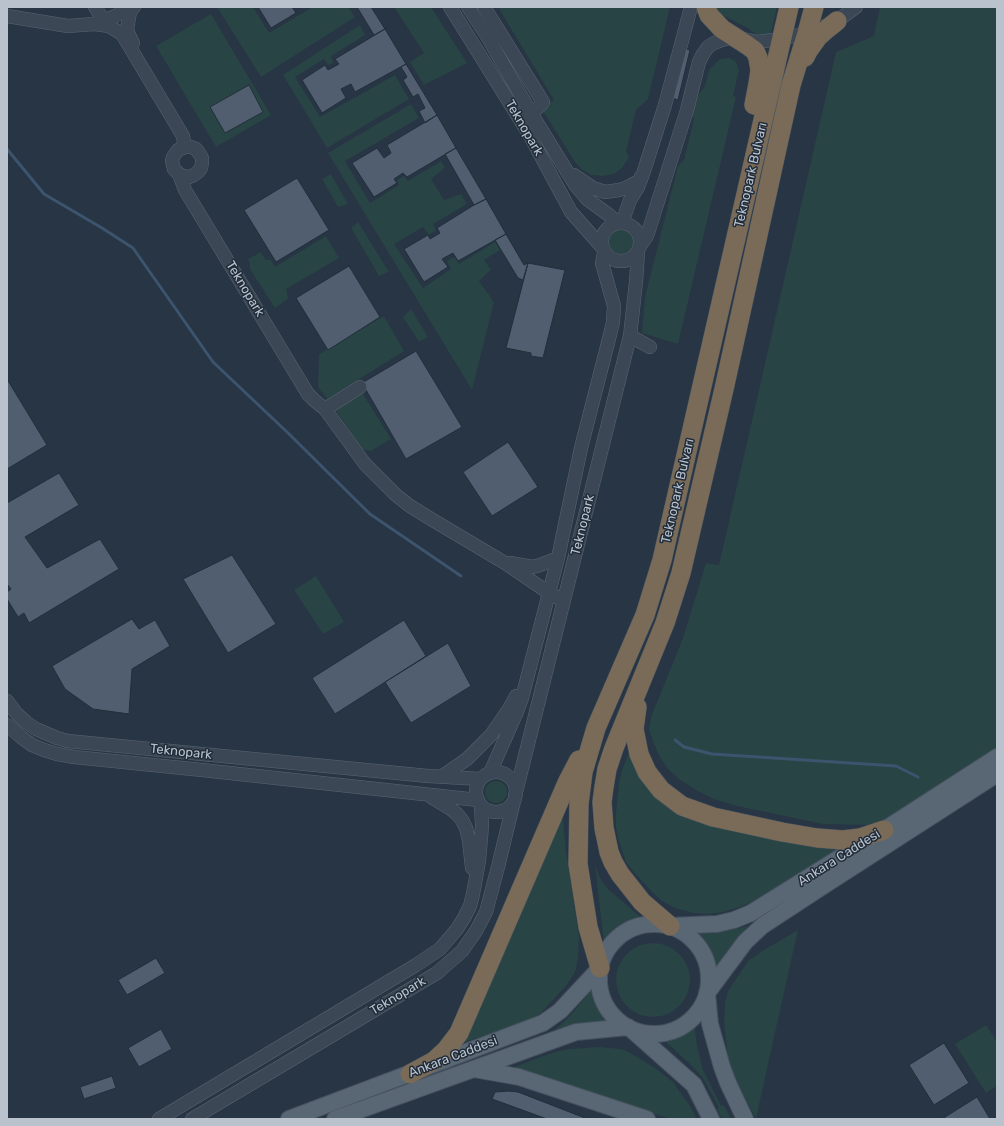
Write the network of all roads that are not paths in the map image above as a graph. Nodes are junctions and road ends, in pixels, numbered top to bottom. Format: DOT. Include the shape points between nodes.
graph roads {
  1 [pos="95,7"];
  2 [pos="131,7"];
  3 [pos="134,7"];
  4 [pos="450,7"];
  5 [pos="468,7"];
  6 [pos="484,7"];
  7 [pos="691,7"];
  8 [pos="706,7"];
  9 [pos="789,7"];
  10 [pos="814,7"];
  11 [pos="856,7"];
  12 [pos="7,16"];
  13 [pos="837,21"];
  14 [pos="99,22"];
  15 [pos="807,33"];
  16 [pos="735,37"];
  17 [pos="781,39"];
  18 [pos="791,85"];
  19 [pos="531,113"];
  20 [pos="182,148"];
  21 [pos="196,149"];
  22 [pos="567,170"];
  23 [pos="643,174"];
  24 [pos="184,175"];
  25 [pos="620,223"];
  26 [pos="639,249"];
  27 [pos="603,250"];
  28 [pos="630,336"];
  29 [pos="650,347"];
  30 [pos="711,350"];
  31 [pos="360,388"];
  32 [pos="320,405"];
  33 [pos="558,558"];
  34 [pos="505,562"];
  35 [pos="549,593"];
  36 [pos="564,601"];
  37 [pos="526,679"];
  38 [pos="640,684"];
  39 [pos="7,701"];
  40 [pos="7,725"];
  41 [pos="596,728"];
  42 [pos="997,757"];
  43 [pos="997,774"];
  44 [pos="486,776"];
  45 [pos="441,778"];
  46 [pos="426,794"];
  47 [pos="515,799"];
  48 [pos="479,803"];
  49 [pos="884,830"];
  50 [pos="473,894"];
  51 [pos="670,926"];
  52 [pos="600,968"];
  53 [pos="707,993"];
  54 [pos="628,1027"];
  55 [pos="474,1069"];
  56 [pos="410,1074"];
  57 [pos="159,1119"];
  58 [pos="192,1119"];
  59 [pos="289,1119"];
  60 [pos="334,1119"];
  61 [pos="647,1119"];
  62 [pos="711,1119"];
  63 [pos="745,1119"];
  1 -- 14 [label="street"];
  2 -- 14 [label="street"];
  3 -- 21 [label="street" via="127,23 129,35"];
  4 -- 27 [label="street, Teknopark" via="529,134 571,212"];
  5 -- 19 [label="street, Teknopark"];
  6 -- 19 [label="street" via="543,102"];
  7 -- 23 [label="street" via="665,105"];
  8 -- 16 [label="highway" via="714,22"];
  9 -- 17 [label="highway, Teknopark Bulvarı"];
  10 -- 15 [label="highway, Teknopark Bulvarı"];
  11 -- 13 [label="street"];
  12 -- 14 [label="street" via="68,26"];
  13 -- 15 [label="street"];
  13 -- 18 [label="highway" via="818,37"];
  14 -- 20 [label="street" via="122,34 183,136"];
  15 -- 17 [label="street"];
  15 -- 18 [label="highway, Teknopark Bulvarı"];
  16 -- 17 [label="street" via="757,42"];
  16 -- 26 [label="street, Teknopark" via="714,43 699,62 687,110 647,236"];
  16 -- 30 [label="highway" via="755,51 760,70 709,308"];
  17 -- 30 [label="highway, Teknopark Bulvarı"];
  18 -- 38 [label="highway, Teknopark Bulvarı" via="724,389 676,591"];
  19 -- 22 [label="street, Teknopark"];
  20 -- 21 [label="street"];
  20 -- 24 [label="street" via="175,153 172,161 174,169"];
  21 -- 24 [label="street" via="202,158 201,168 194,175"];
  22 -- 23 [label="street, Teknopark" via="593,188 605,192 626,188 639,181"];
  22 -- 25 [label="street, Teknopark" via="587,199"];
  23 -- 25 [label="street"];
  24 -- 32 [label="street, Teknopark" via="190,197 308,394"];
  25 -- 26 [label="street, Teknopark" via="630,225 639,234"];
  25 -- 27 [label="street, Teknopark" via="612,225 603,234"];
  26 -- 27 [label="street, Teknopark" via="634,257 621,262 609,258"];
  26 -- 28 [label="street, Teknopark"];
  27 -- 33 [label="street, Teknopark" via="602,263 614,306 613,322 581,448"];
  28 -- 29 [label="street"];
  28 -- 36 [label="street, Teknopark"];
  30 -- 41 [label="highway, Teknopark Bulvarı" via="655,585 645,616"];
  31 -- 32 [label="street"];
  32 -- 34 [label="street, Teknopark" via="365,464 396,495 431,519"];
  33 -- 34 [label="street, Teknopark" via="533,567"];
  33 -- 35 [label="street, Teknopark"];
  34 -- 35 [label="street, Teknopark"];
  35 -- 36 [label="street"];
  35 -- 37 [label="street, Teknopark"];
  36 -- 47 [label="street, Teknopark"];
  37 -- 44 [label="street, Teknopark" via="516,714"];
  37 -- 45 [label="street, Teknopark" via="491,735 467,759"];
  38 -- 49 [label="highway" via="634,729 639,754 647,772 661,790 682,806 713,817 817,838 860,838"];
  38 -- 51 [label="highway, Teknopark Bulvarı" via="607,770 602,802 604,828 609,852 620,874 642,902"];
  39 -- 45 [label="street, Teknopark" via="17,714 36,729 68,741"];
  40 -- 46 [label="street, Teknopark" via="32,745 74,757"];
  41 -- 52 [label="highway, Teknopark Bulvarı" via="580,788 578,864 588,927"];
  41 -- 56 [label="highway" via="567,783 459,1033 434,1061"];
  42 -- 49 [label="main road, Ankara Caddesi"];
  43 -- 53 [label="main road, Ankara Caddesi" via="762,926 745,942"];
  44 -- 45 [label="street, Teknopark"];
  44 -- 47 [label="street, Teknopark" via="501,773 509,778 515,786"];
  44 -- 48 [label="street, Teknopark" via="476,789"];
  46 -- 48 [label="street, Teknopark"];
  46 -- 50 [label="street, Teknopark" via="457,814 466,828 471,851"];
  47 -- 48 [label="street, Teknopark" via="508,808 499,812 489,811"];
  47 -- 58 [label="street, Teknopark" via="486,912 462,951 437,973"];
  48 -- 50 [label="street, Teknopark" via="482,826"];
  49 -- 51 [label="main road, Ankara Caddesi" via="751,913 717,924"];
  50 -- 57 [label="street, Teknopark" via="464,918 440,949"];
  51 -- 52 [label="main road" via="649,924 629,929 607,950"];
  51 -- 53 [label="main road" via="685,933 697,945 706,960 709,976"];
  52 -- 54 [label="main road" via="600,991 606,1005 616,1018"];
  52 -- 56 [label="main road, Ankara Caddesi" via="560,1011 543,1023"];
  53 -- 54 [label="main road" via="694,1016 676,1029 654,1034"];
  53 -- 63 [label="main road" via="710,1024 722,1067"];
  54 -- 55 [label="main road, Ankara Caddesi" via="576,1032"];
  54 -- 62 [label="main road" via="694,1085"];
  55 -- 60 [label="main road, Ankara Caddesi"];
  55 -- 61 [label="main road" via="519,1077"];
  56 -- 59 [label="main road, Ankara Caddesi"];
}
